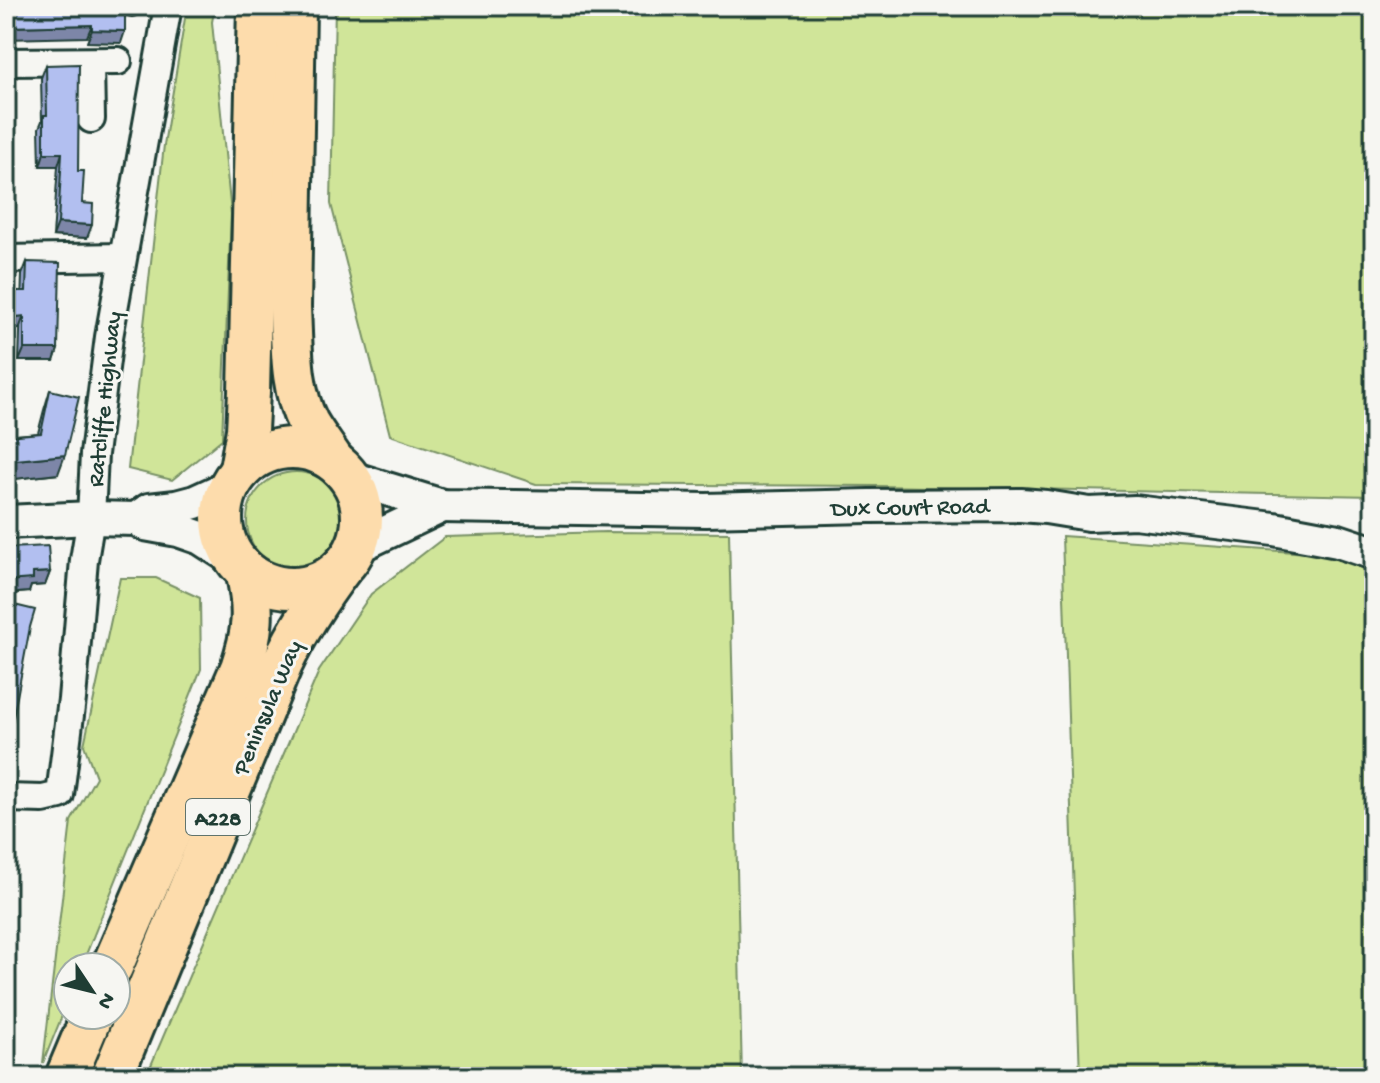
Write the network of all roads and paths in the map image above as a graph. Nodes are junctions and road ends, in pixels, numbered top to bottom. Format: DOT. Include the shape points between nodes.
graph roads {
  1 [pos="168,6"];
  2 [pos="258,6"];
  3 [pos="295,6"];
  4 [pos="118,61"];
  5 [pos="6,62"];
  6 [pos="90,62"];
  7 [pos="91,119"];
  8 [pos="122,257"];
  9 [pos="6,259"];
  10 [pos="342,469"];
  11 [pos="235,477"];
  12 [pos="442,506"];
  13 [pos="91,518"];
  14 [pos="136,519"];
  15 [pos="6,522"];
  16 [pos="1374,553"];
  17 [pos="350,556"];
  18 [pos="241,567"];
  19 [pos="6,798"];
  20 [pos="119,951"];
  21 [pos="85,1031"];
  22 [pos="66,1077"];
  23 [pos="112,1077"];
  1 -- 8 [label="street, Ratcliffe Highway"];
  2 -- 11 [label="main road" via="249,392 247,430"];
  3 -- 10 [label="main road" via="290,307 296,390 308,422"];
  4 -- 6 [label="street"];
  5 -- 6 [label="street"];
  6 -- 7 [label="street"];
  8 -- 9 [label="street"];
  8 -- 13 [label="street, Ratcliffe Highway" via="99,413"];
  10 -- 11 [label="main road" via="311,450 294,447 252,460"];
  10 -- 12 [label="street, Dux Court Road"];
  10 -- 17 [label="main road" via="362,505 363,526"];
  11 -- 14 [label="street" via="187,505 149,510"];
  11 -- 18 [label="main road" via="222,519 225,540"];
  12 -- 16 [label="street, Dux Court Road" via="1033,506 1274,529"];
  12 -- 17 [label="street, Dux Court Road"];
  13 -- 14 [label="street"];
  13 -- 15 [label="street"];
  13 -- 19 [label="street, Ratcliffe Highway" via="60,795"];
  14 -- 18 [label="street" via="204,539"];
  17 -- 18 [label="main road" via="312,587 269,585"];
  17 -- 23 [label="main road, Peninsula Way / A228" via="316,601 282,664"];
  18 -- 20 [label="main road, Peninsula Way / A228" via="253,624 249,643"];
  21 -- 22 [label="main road"];
}
